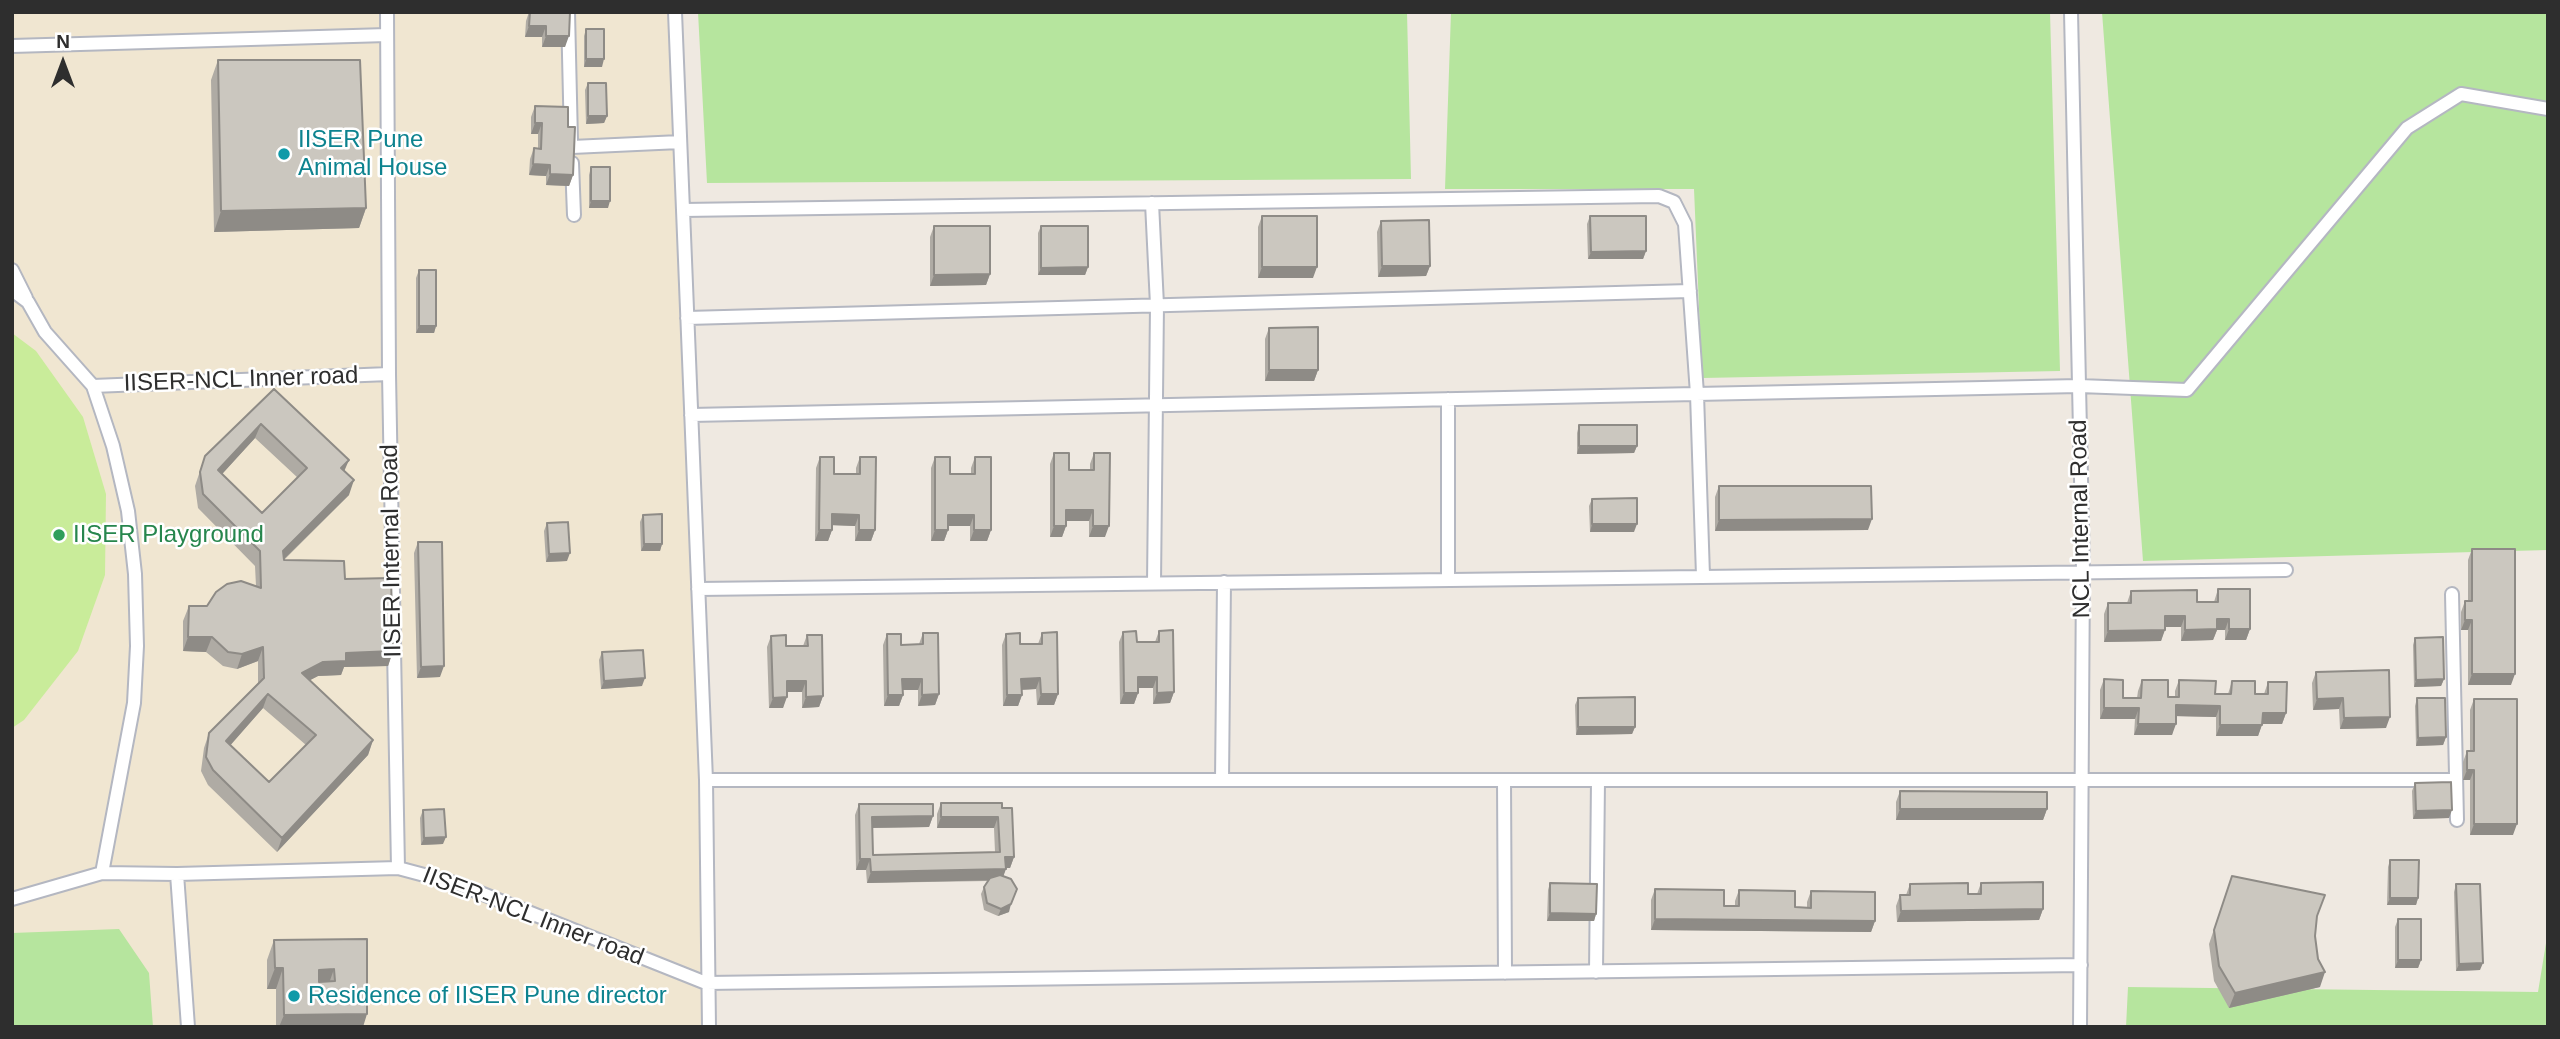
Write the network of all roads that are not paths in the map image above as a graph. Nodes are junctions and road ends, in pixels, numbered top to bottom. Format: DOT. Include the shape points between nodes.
graph roads {
  1 [pos="387,12"];
  2 [pos="568,12"];
  3 [pos="675,12"];
  4 [pos="2071,12"];
  5 [pos="387,35"];
  6 [pos="12,46"];
  7 [pos="2548,109"];
  8 [pos="680,142"];
  9 [pos="572,147"];
  10 [pos="1152,203"];
  11 [pos="683,210"];
  12 [pos="574,215"];
  13 [pos="12,270"];
  14 [pos="12,290"];
  15 [pos="1690,291"];
  16 [pos="28,302"];
  17 [pos="1157,305"];
  18 [pos="687,318"];
  19 [pos="389,374"];
  20 [pos="93,386"];
  21 [pos="2079,386"];
  22 [pos="1697,394"];
  23 [pos="1448,399"];
  24 [pos="1157,406"];
  25 [pos="691,415"];
  26 [pos="2286,570"];
  27 [pos="2083,571"];
  28 [pos="1703,576"];
  29 [pos="1448,579"];
  30 [pos="1224,582"];
  31 [pos="1154,583"];
  32 [pos="698,589"];
  33 [pos="2452,594"];
  34 [pos="706,780"];
  35 [pos="1222,780"];
  36 [pos="1504,780"];
  37 [pos="1598,780"];
  38 [pos="2082,780"];
  39 [pos="2456,780"];
  40 [pos="2457,820"];
  41 [pos="398,868"];
  42 [pos="102,873"];
  43 [pos="177,874"];
  44 [pos="12,899"];
  45 [pos="2081,965"];
  46 [pos="1596,972"];
  47 [pos="1505,973"];
  48 [pos="706,983"];
  49 [pos="188,1027"];
  50 [pos="709,1027"];
  51 [pos="2080,1027"];
  1 -- 5 [label="lane, IISER Internal Road"];
  2 -- 9 [label="lane"];
  3 -- 8 [label="lane"];
  4 -- 21 [label="lane, NCL Internal Road"];
  5 -- 6 [label="lane"];
  5 -- 19 [label="lane, IISER Internal Road"];
  7 -- 21 [label="lane" via="2461,94 2407,128 2187,390"];
  8 -- 9 [label="lane"];
  8 -- 11 [label="lane"];
  9 -- 12 [label="lane"];
  10 -- 11 [label="lane"];
  10 -- 15 [label="lane" via="1658,196 1674,202 1685,224"];
  10 -- 17 [label="lane"];
  11 -- 18 [label="lane"];
  13 -- 16 [label="lane"];
  14 -- 16 [label="lane"];
  15 -- 17 [label="lane"];
  15 -- 22 [label="lane"];
  16 -- 20 [label="lane" via="45,332"];
  17 -- 18 [label="lane"];
  17 -- 24 [label="lane"];
  18 -- 25 [label="lane"];
  19 -- 20 [label="lane, IISER-NCL Inner road"];
  19 -- 41 [label="lane, IISER Internal Road"];
  20 -- 42 [label="lane" via="128,511 137,646 129,738"];
  21 -- 22 [label="lane"];
  21 -- 27 [label="lane, NCL Internal Road"];
  22 -- 23 [label="lane"];
  22 -- 28 [label="lane"];
  23 -- 24 [label="lane"];
  23 -- 29 [label="lane"];
  24 -- 25 [label="lane"];
  24 -- 31 [label="lane"];
  25 -- 32 [label="lane"];
  26 -- 27 [label="lane"];
  27 -- 28 [label="lane"];
  27 -- 38 [label="lane, NCL Internal Road"];
  28 -- 29 [label="lane"];
  29 -- 30 [label="lane"];
  30 -- 31 [label="lane"];
  30 -- 35 [label="lane"];
  31 -- 32 [label="lane"];
  32 -- 34 [label="lane"];
  33 -- 39 [label="lane"];
  34 -- 35 [label="lane"];
  34 -- 48 [label="lane"];
  35 -- 36 [label="lane"];
  36 -- 37 [label="lane"];
  36 -- 47 [label="lane"];
  37 -- 38 [label="lane"];
  37 -- 46 [label="lane"];
  38 -- 39 [label="lane"];
  38 -- 45 [label="lane, NCL Internal Road"];
  39 -- 40 [label="lane"];
  41 -- 43 [label="lane"];
  41 -- 48 [label="lane, IISER-NCL Inner road" via="458,884"];
  42 -- 43 [label="lane"];
  42 -- 44 [label="lane"];
  43 -- 49 [label="lane"];
  45 -- 46 [label="lane"];
  45 -- 51 [label="lane, NCL Internal Road"];
  46 -- 47 [label="lane"];
  47 -- 48 [label="lane"];
  48 -- 50 [label="lane"];
}
